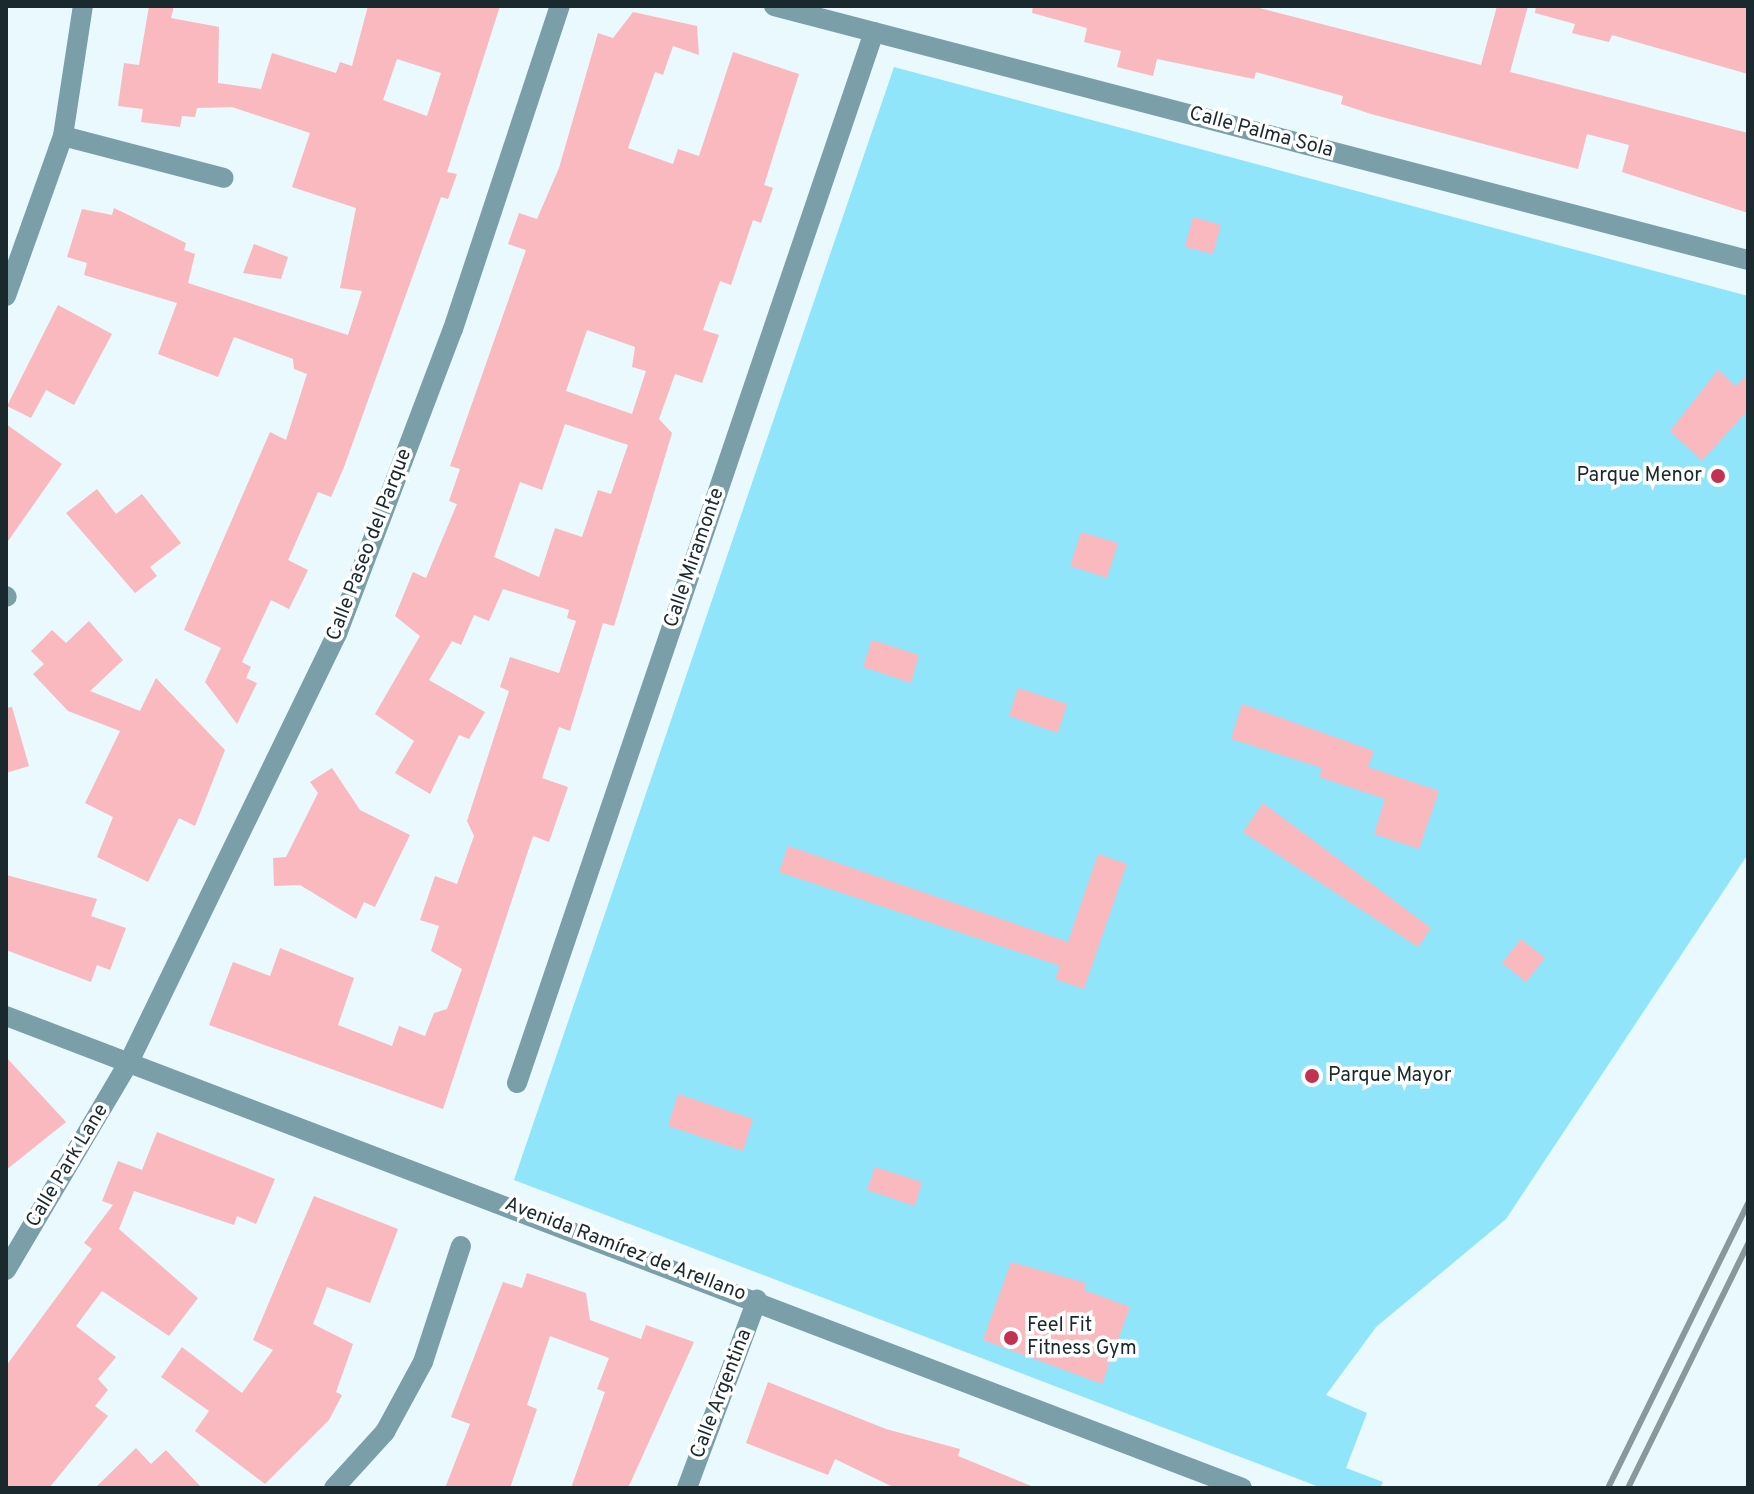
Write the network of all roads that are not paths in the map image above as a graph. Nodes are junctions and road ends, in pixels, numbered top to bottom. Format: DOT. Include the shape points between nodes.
graph roads {
  1 [pos="83,6"];
  2 [pos="560,6"];
  3 [pos="774,6"];
  4 [pos="874,32"];
  5 [pos="63,136"];
  6 [pos="224,178"];
  7 [pos="1748,260"];
  8 [pos="6,296"];
  9 [pos="6,1016"];
  10 [pos="129,1062"];
  11 [pos="517,1083"];
  12 [pos="461,1246"];
  13 [pos="6,1270"];
  14 [pos="757,1300"];
  15 [pos="334,1488"];
  16 [pos="687,1488"];
  17 [pos="1242,1488"];
  1 -- 5 [label="street"];
  2 -- 10 [label="street, Calle Paseo del Parque" via="453,329 337,634"];
  3 -- 4 [label="street, Calle Palma Sola"];
  4 -- 7 [label="street, Calle Palma Sola"];
  4 -- 11 [label="street, Calle Miramonte"];
  5 -- 6 [label="street"];
  5 -- 8 [label="street"];
  9 -- 10 [label="street, Avenida Ramírez de Arellano"];
  10 -- 13 [label="street, Calle Park Lane"];
  10 -- 14 [label="street, Avenida Ramírez de Arellano"];
  12 -- 15 [label="street" via="423,1362 385,1432"];
  14 -- 16 [label="street, Calle Argentina"];
  14 -- 17 [label="street, Avenida Ramírez de Arellano"];
}
